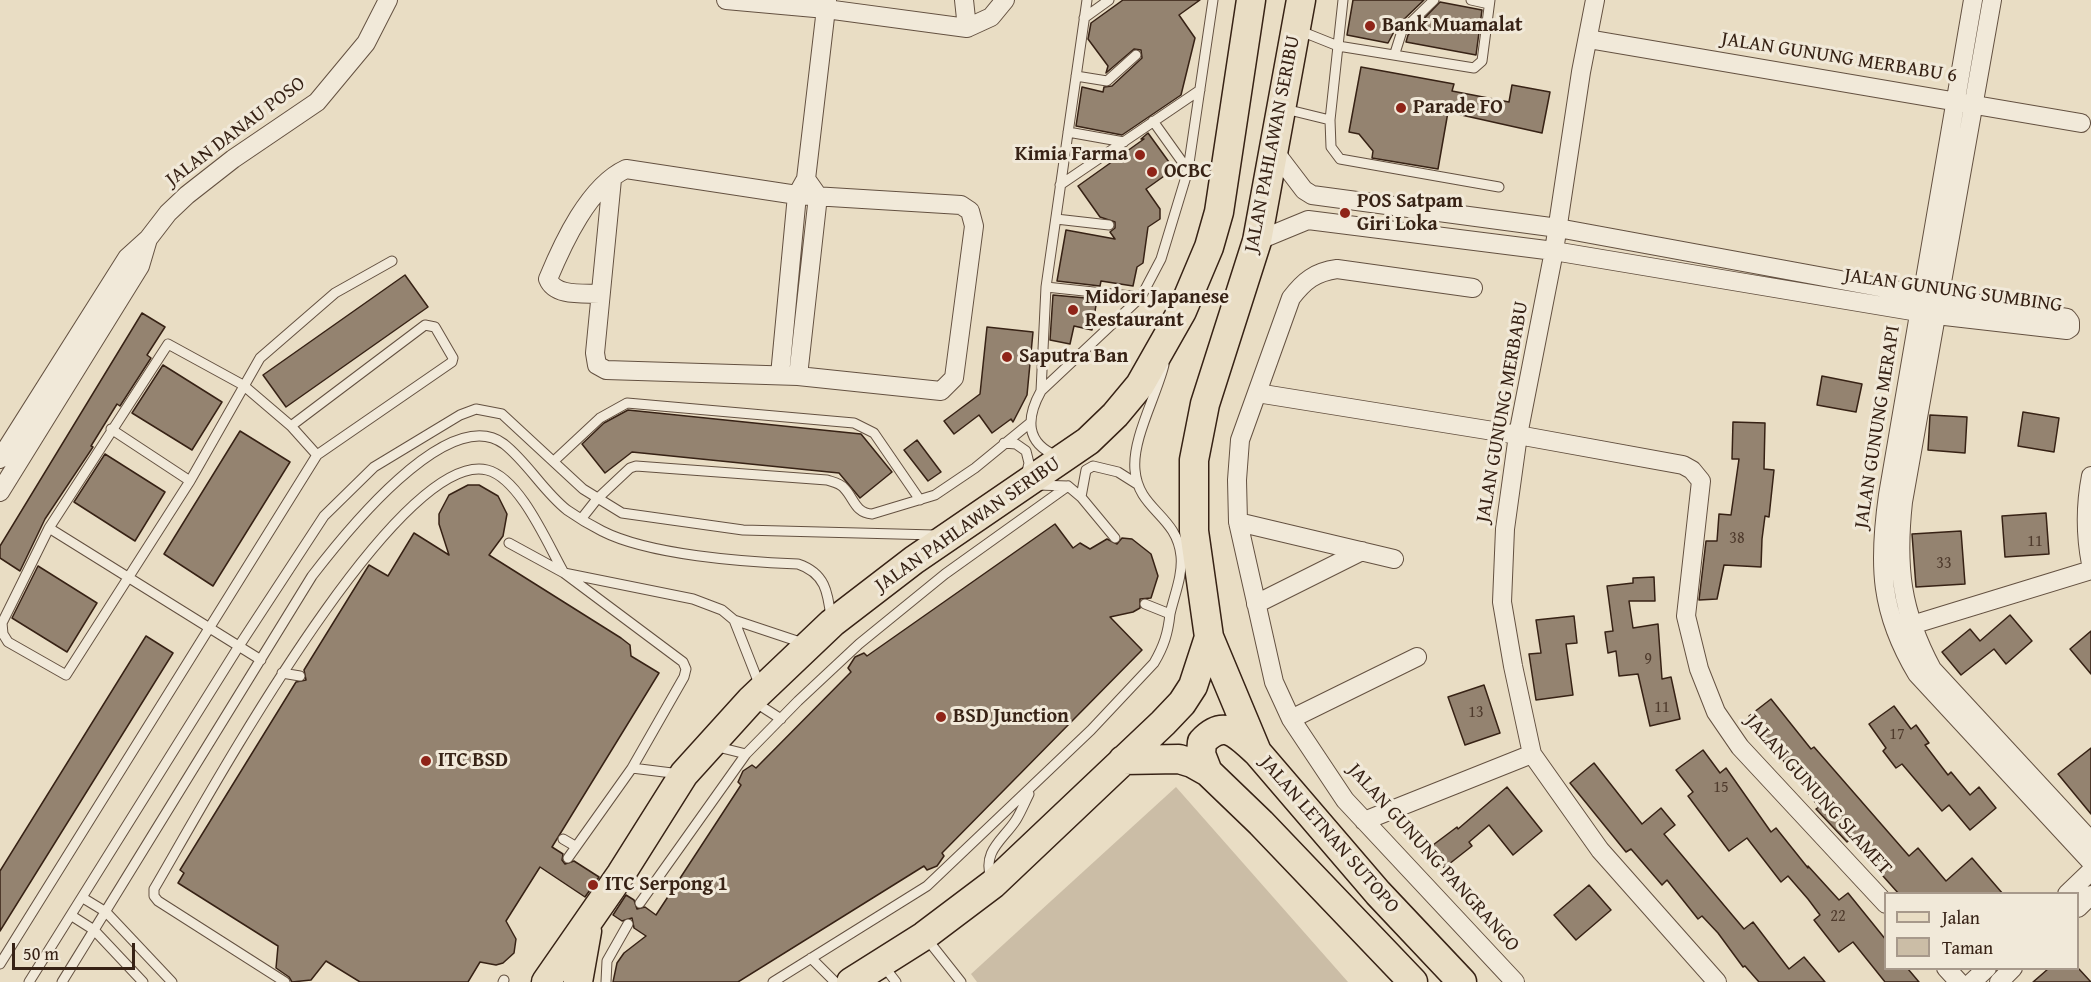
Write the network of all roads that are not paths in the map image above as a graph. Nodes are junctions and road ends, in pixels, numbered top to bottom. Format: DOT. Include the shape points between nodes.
graph roads {
  1 [pos="388,0"];
  2 [pos="726,0"];
  3 [pos="964,0"];
  4 [pos="1005,0"];
  5 [pos="1086,0"];
  6 [pos="1109,0"];
  7 [pos="1251,0"];
  8 [pos="1301,0"];
  9 [pos="1343,0"];
  10 [pos="1434,0"];
  11 [pos="1470,0"];
  12 [pos="1595,0"];
  13 [pos="1973,0"];
  14 [pos="1992,0"];
  15 [pos="1212,1"];
  16 [pos="1490,2"];
  17 [pos="826,4"];
  18 [pos="1084,18"];
  19 [pos="967,28"];
  20 [pos="1296,29"];
  21 [pos="1588,39"];
  22 [pos="1338,46"];
  23 [pos="1395,54"];
  24 [pos="1136,55"];
  25 [pos="1076,76"];
  26 [pos="1200,90"];
  27 [pos="1965,101"];
  28 [pos="1282,108"];
  29 [pos="1330,120"];
  30 [pos="1153,122"];
  31 [pos="2081,123"];
  32 [pos="1068,132"];
  33 [pos="1124,142"];
  34 [pos="1275,152"];
  35 [pos="1188,170"];
  36 [pos="612,179"];
  37 [pos="1060,185"];
  38 [pos="802,187"];
  39 [pos="1499,187"];
  40 [pos="818,196"];
  41 [pos="1056,219"];
  42 [pos="1109,225"];
  43 [pos="1558,228"];
  44 [pos="148,239"];
  45 [pos="1257,241"];
  46 [pos="1554,251"];
  47 [pos="392,261"];
  48 [pos="1046,287"];
  49 [pos="1473,288"];
  50 [pos="600,294"];
  51 [pos="1141,297"];
  52 [pos="1929,305"];
  53 [pos="1166,342"];
  54 [pos="789,375"];
  55 [pos="243,386"];
  56 [pos="1041,391"];
  57 [pos="1257,393"];
  58 [pos="1030,423"];
  59 [pos="291,426"];
  60 [pos="111,429"];
  61 [pos="1518,435"];
  62 [pos="1004,444"];
  63 [pos="317,455"];
  64 [pos="0,459"];
  65 [pos="555,460"];
  66 [pos="1065,472"];
  67 [pos="2091,476"];
  68 [pos="190,481"];
  69 [pos="1137,484"];
  70 [pos="1024,485"];
  71 [pos="0,492"];
  72 [pos="1081,496"];
  73 [pos="597,499"];
  74 [pos="920,500"];
  75 [pos="582,518"];
  76 [pos="1238,522"];
  77 [pos="49,528"];
  78 [pos="949,536"];
  79 [pos="1115,537"];
  80 [pos="509,543"];
  81 [pos="1362,551"];
  82 [pos="1394,559"];
  83 [pos="2091,564"];
  84 [pos="2091,570"];
  85 [pos="564,573"];
  86 [pos="128,579"];
  87 [pos="1145,604"];
  88 [pos="1256,604"];
  89 [pos="1170,614"];
  90 [pos="734,620"];
  91 [pos="832,623"];
  92 [pos="1903,627"];
  93 [pos="210,628"];
  94 [pos="1209,637"];
  95 [pos="808,645"];
  96 [pos="239,646"];
  97 [pos="1417,657"];
  98 [pos="261,660"];
  99 [pos="282,673"];
  100 [pos="300,676"];
  101 [pos="756,695"];
  102 [pos="781,719"];
  103 [pos="1291,719"];
  104 [pos="709,744"];
  105 [pos="1257,752"];
  106 [pos="746,754"];
  107 [pos="1533,754"];
  108 [pos="1123,760"];
  109 [pos="632,768"];
  110 [pos="1208,772"];
  111 [pos="684,774"];
  112 [pos="1033,786"];
  113 [pos="1364,821"];
  114 [pos="563,839"];
  115 [pos="2091,841"];
  116 [pos="576,846"];
  117 [pos="568,858"];
  118 [pos="2091,862"];
  119 [pos="2091,871"];
  120 [pos="993,884"];
  121 [pos="2069,892"];
  122 [pos="2091,895"];
  123 [pos="83,898"];
  124 [pos="1884,901"];
  125 [pos="640,903"];
  126 [pos="2079,907"];
  127 [pos="106,912"];
  128 [pos="72,916"];
  129 [pos="589,920"];
  130 [pos="628,924"];
  131 [pos="94,930"];
  132 [pos="924,936"];
  133 [pos="811,958"];
  134 [pos="0,964"];
  135 [pos="1947,970"];
  136 [pos="1986,970"];
  137 [pos="2012,970"];
  138 [pos="889,972"];
  139 [pos="29,982"];
  140 [pos="62,982"];
  141 [pos="143,982"];
  142 [pos="172,982"];
  143 [pos="285,982"];
  144 [pos="546,982"];
  145 [pos="578,982"];
  146 [pos="606,982"];
  147 [pos="773,982"];
  148 [pos="835,982"];
  149 [pos="851,982"];
  150 [pos="961,982"];
  151 [pos="1413,982"];
  152 [pos="1462,982"];
  153 [pos="1515,982"];
  154 [pos="1717,982"];
  155 [pos="1959,982"];
  156 [pos="1972,982"];
  157 [pos="1999,982"];
  1 -- 44 [label="street, JALAN DANAU POSO" via="366,43 317,102 187,195"];
  2 -- 17 [label="street"];
  3 -- 19 [label="street"];
  4 -- 19 [label="street" via="991,18"];
  5 -- 18 [label="lane"];
  6 -- 18 [label="lane"];
  7 -- 53 [label="main road, JALAN PAHLAWAN SERIBU" via="1219,212 1198,279"];
  8 -- 20 [label="main road, JALAN PAHLAWAN SERIBU"];
  9 -- 22 [label="lane"];
  10 -- 23 [label="lane" via="1402,31"];
  11 -- 16 [label="lane"];
  12 -- 21 [label="street, JALAN GUNUNG MERBABU"];
  13 -- 27 [label="street, JALAN GUNUNG MERAPI"];
  14 -- 27 [label="street, JALAN GUNUNG MERAPI"];
  15 -- 26 [label="lane"];
  16 -- 23 [label="lane" via="1479,66"];
  17 -- 19 [label="street"];
  17 -- 38 [label="street"];
  18 -- 25 [label="lane"];
  20 -- 22 [label="lane"];
  20 -- 28 [label="main road, JALAN PAHLAWAN SERIBU"];
  21 -- 27 [label="street, JALAN GUNUNG MERBABU 6"];
  21 -- 43 [label="street, JALAN GUNUNG MERBABU"];
  22 -- 23 [label="lane"];
  22 -- 29 [label="lane"];
  24 -- 25 [label="lane" via="1107,81"];
  25 -- 32 [label="lane"];
  26 -- 30 [label="lane"];
  26 -- 35 [label="lane"];
  27 -- 31 [label="street, JALAN GUNUNG MERBABU 6"];
  27 -- 52 [label="street, JALAN GUNUNG MERAPI"];
  28 -- 29 [label="lane"];
  28 -- 34 [label="main road, JALAN PAHLAWAN SERIBU"];
  29 -- 39 [label="lane" via="1331,147 1340,159"];
  30 -- 33 [label="lane"];
  30 -- 35 [label="lane"];
  32 -- 33 [label="lane"];
  32 -- 37 [label="lane"];
  33 -- 37 [label="lane"];
  34 -- 43 [label="street, JALAN GUNUNG SUMBING" via="1312,195"];
  34 -- 45 [label="main road, JALAN PAHLAWAN SERIBU"];
  35 -- 51 [label="lane" via="1161,259"];
  36 -- 38 [label="street" via="626,169"];
  36 -- 50 [label="street"];
  36 -- 50 [label="street" via="570,231 548,279 560,291"];
  37 -- 41 [label="lane"];
  38 -- 40 [label="street"];
  38 -- 54 [label="street"];
  40 -- 54 [label="street"];
  40 -- 54 [label="street" via="961,205 970,212 974,226 954,378 947,387 934,392"];
  41 -- 42 [label="lane"];
  41 -- 48 [label="lane"];
  43 -- 46 [label="street, JALAN GUNUNG MERBABU"];
  43 -- 52 [label="street, JALAN GUNUNG SUMBING"];
  44 -- 64 [label="street" via="127,258"];
  44 -- 71 [label="street" via="140,266"];
  45 -- 46 [label="street, JALAN GUNUNG SUMBING" via="1304,220"];
  45 -- 94 [label="main road, JALAN PAHLAWAN SERIBU" via="1205,404 1194,460 1194,531"];
  46 -- 52 [label="street, JALAN GUNUNG SUMBING"];
  46 -- 61 [label="street, JALAN GUNUNG MERBABU"];
  47 -- 55 [label="lane" via="335,293 281,338 261,358"];
  48 -- 51 [label="lane"];
  48 -- 56 [label="lane"];
  49 -- 57 [label="street, JALAN GUNUNG PANGRANGO" via="1337,269 1317,273 1292,298"];
  50 -- 54 [label="street" via="595,358 602,369"];
  51 -- 56 [label="lane"];
  52 -- 52 [label="street, JALAN GUNUNG SUMBING" via="2067,318 2070,328 2067,330"];
  52 -- 92 [label="street, JALAN GUNUNG MERAPI" via="1898,546"];
  53 -- 66 [label="main road, JALAN PAHLAWAN SERIBU" via="1140,385"];
  53 -- 69 [label="lane" via="1161,378 1134,460"];
  55 -- 59 [label="lane"];
  55 -- 60 [label="lane" via="168,344"];
  55 -- 68 [label="lane"];
  56 -- 58 [label="lane"];
  57 -- 61 [label="street"];
  57 -- 76 [label="street, JALAN GUNUNG PANGRANGO" via="1240,440"];
  58 -- 62 [label="lane"];
  58 -- 66 [label="lane" via="1034,438"];
  59 -- 63 [label="lane"];
  59 -- 63 [label="lane" via="424,325 435,327 452,362"];
  60 -- 68 [label="lane"];
  60 -- 77 [label="lane"];
  61 -- 107 [label="street, JALAN GUNUNG MERBABU" via="1505,529 1502,602"];
  61 -- 124 [label="street, JALAN GUNUNG SLAMET" via="1683,465 1701,481 1686,616 1699,669 1716,712 1740,747"];
  62 -- 70 [label="lane" via="1016,444 1026,451 1029,463"];
  62 -- 74 [label="lane" via="935,495"];
  63 -- 93 [label="lane"];
  65 -- 73 [label="lane"];
  65 -- 74 [label="lane" via="608,411 627,403 855,423 874,434"];
  65 -- 96 [label="lane" via="502,414 476,409 400,450 345,493 324,516"];
  66 -- 70 [label="main road, JALAN PAHLAWAN SERIBU"];
  66 -- 72 [label="lane"];
  66 -- 102 [label="lane" via="859,644"];
  67 -- 83 [label="street" via="2085,507"];
  68 -- 86 [label="lane"];
  69 -- 72 [label="lane" via="1118,472 1093,466 1086,470"];
  69 -- 89 [label="lane" via="1176,536 1180,572"];
  70 -- 78 [label="main road, JALAN PAHLAWAN SERIBU"];
  72 -- 79 [label="lane"];
  73 -- 74 [label="lane" via="636,466 827,480 842,486 857,508 868,514"];
  73 -- 75 [label="lane"];
  73 -- 78 [label="lane" via="622,513 743,530"];
  75 -- 91 [label="lane" via="604,532 683,553 812,568 829,597"];
  75 -- 98 [label="lane" via="566,509 502,443 472,435 456,440 414,467 355,520 312,576"];
  76 -- 81 [label="street"];
  76 -- 88 [label="street, JALAN GUNUNG PANGRANGO"];
  77 -- 86 [label="lane"];
  77 -- 86 [label="lane" via="2,623 8,642 66,675"];
  78 -- 91 [label="main road, JALAN PAHLAWAN SERIBU"];
  80 -- 85 [label="lane"];
  81 -- 82 [label="street"];
  81 -- 88 [label="street"];
  84 -- 92 [label="street"];
  85 -- 90 [label="lane" via="693,599 722,610"];
  85 -- 99 [label="lane" via="515,489 490,471 477,468 454,473 401,514 366,555"];
  85 -- 109 [label="lane" via="682,662 686,669"];
  86 -- 93 [label="lane"];
  87 -- 89 [label="lane"];
  88 -- 103 [label="street, JALAN GUNUNG PANGRANGO" via="1274,682"];
  89 -- 112 [label="lane" via="1168,636 1154,663"];
  90 -- 95 [label="lane"];
  90 -- 101 [label="lane"];
  91 -- 95 [label="main road, JALAN PAHLAWAN SERIBU"];
  92 -- 115 [label="street, JALAN GUNUNG MERAPI" via="1932,669"];
  92 -- 118 [label="street, JALAN GUNUNG MERAPI" via="1917,674"];
  93 -- 96 [label="lane"];
  93 -- 134 [label="lane"];
  94 -- 105 [label="main road, JALAN LETNAN SUTOPO"];
  94 -- 108 [label="main road, JALAN PAHLAWAN SERIBU" via="1202,663 1182,703"];
  95 -- 101 [label="main road, JALAN PAHLAWAN SERIBU"];
  96 -- 98 [label="lane"];
  96 -- 123 [label="lane"];
  97 -- 103 [label="street"];
  98 -- 127 [label="lane"];
  99 -- 100 [label="lane"];
  99 -- 143 [label="lane" via="153,892 158,900"];
  101 -- 102 [label="lane"];
  101 -- 104 [label="main road, JALAN PAHLAWAN SERIBU"];
  102 -- 106 [label="lane"];
  103 -- 113 [label="street, JALAN GUNUNG PANGRANGO" via="1345,800"];
  104 -- 106 [label="lane"];
  104 -- 111 [label="main road, JALAN PAHLAWAN SERIBU"];
  105 -- 110 [label="main road" via="1238,735 1214,730 1202,742 1201,754"];
  105 -- 152 [label="main road, JALAN LETNAN SUTOPO" via="1378,893"];
  106 -- 125 [label="lane"];
  107 -- 113 [label="street"];
  107 -- 154 [label="street, JALAN GUNUNG MERBABU" via="1600,850"];
  108 -- 110 [label="main road, JALAN LETNAN SUTOPO" via="1179,759"];
  108 -- 120 [label="main road, JALAN PAHLAWAN SERIBU"];
  109 -- 111 [label="lane"];
  109 -- 116 [label="lane"];
  110 -- 151 [label="main road, JALAN LETNAN SUTOPO"];
  111 -- 129 [label="main road, JALAN PAHLAWAN SERIBU"];
  112 -- 120 [label="lane" via="1015,820 990,853 988,868"];
  112 -- 133 [label="lane" via="927,886"];
  113 -- 153 [label="street, JALAN GUNUNG PANGRANGO"];
  114 -- 116 [label="lane"];
  116 -- 117 [label="lane"];
  119 -- 121 [label="street"];
  120 -- 132 [label="main road, JALAN PAHLAWAN SERIBU"];
  122 -- 126 [label="street"];
  123 -- 127 [label="lane"];
  123 -- 128 [label="lane"];
  127 -- 131 [label="lane"];
  127 -- 142 [label="lane"];
  128 -- 131 [label="lane"];
  128 -- 139 [label="lane"];
  129 -- 144 [label="main road, JALAN PAHLAWAN SERIBU"];
  129 -- 145 [label="main road"];
  130 -- 146 [label="lane" via="607,961"];
  131 -- 140 [label="lane"];
  131 -- 141 [label="lane"];
  132 -- 138 [label="main road, JALAN PAHLAWAN SERIBU"];
  132 -- 150 [label="lane"];
  133 -- 147 [label="lane"];
  133 -- 148 [label="lane"];
  135 -- 155 [label="street"];
  136 -- 156 [label="street"];
  137 -- 157 [label="street"];
  138 -- 149 [label="main road, JALAN PAHLAWAN SERIBU"];
}
